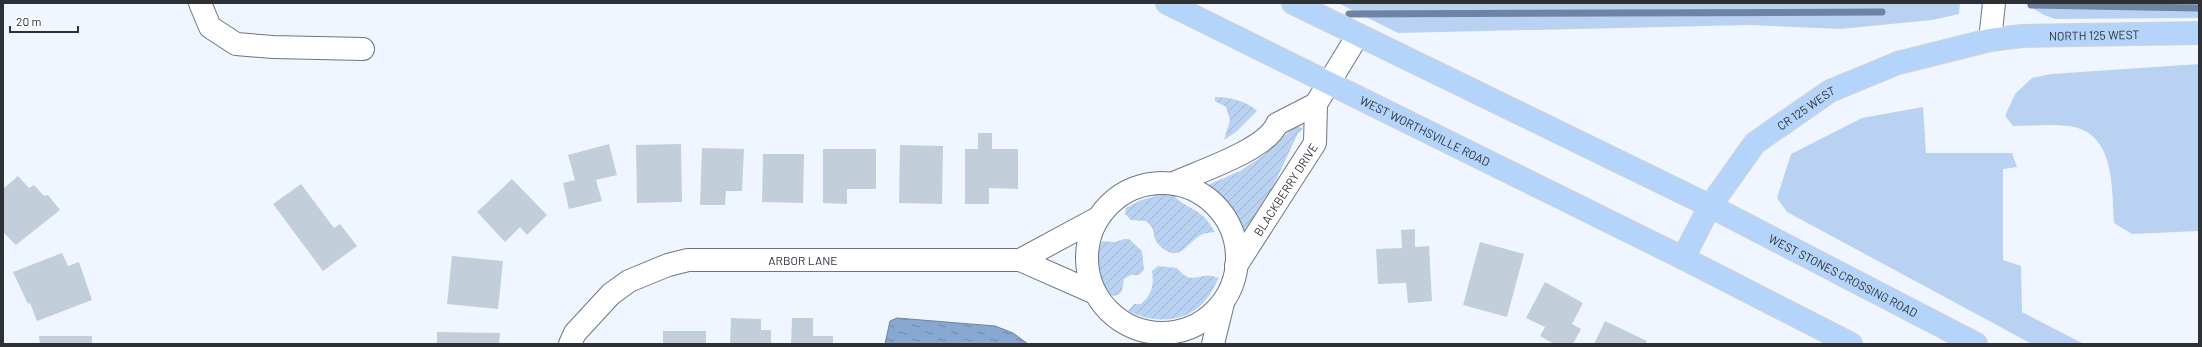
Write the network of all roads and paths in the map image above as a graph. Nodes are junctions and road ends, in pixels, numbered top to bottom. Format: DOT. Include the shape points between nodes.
graph roads {
  1 [pos="200,3"];
  2 [pos="1167,3"];
  3 [pos="1293,3"];
  4 [pos="1994,3"];
  5 [pos="2199,34"];
  6 [pos="1358,35"];
  7 [pos="1990,40"];
  8 [pos="363,49"];
  9 [pos="1329,82"];
  10 [pos="1316,104"];
  11 [pos="1174,183"];
  12 [pos="1710,206"];
  13 [pos="1098,218"];
  14 [pos="1683,258"];
  15 [pos="1020,260"];
  16 [pos="1236,266"];
  17 [pos="1094,293"];
  18 [pos="1222,302"];
  19 [pos="1141,336"];
  20 [pos="570,344"];
  21 [pos="1213,344"];
  22 [pos="1852,344"];
  23 [pos="1976,344"];
  1 -- 8 [label="street" via="210,27 236,44 273,48"];
  2 -- 9 [label="main road, WEST WORTHSVILLE ROAD"];
  3 -- 6 [label="main road"];
  4 -- 7 [label="street"];
  5 -- 7 [label="main road, NORTH 125 WEST" via="2022,36"];
  6 -- 9 [label="street"];
  6 -- 12 [label="main road"];
  7 -- 12 [label="main road, CR 125 WEST" via="1898,63 1830,91 1755,143"];
  9 -- 10 [label="street"];
  9 -- 14 [label="main road, WEST WORTHSVILLE ROAD"];
  10 -- 11 [label="street, BLACKBERRY DRIVE" via="1277,124 1275,130 1254,148"];
  10 -- 16 [label="street, BLACKBERRY DRIVE" via="1315,143"];
  11 -- 13 [label="street, BLACKBERRY DRIVE" via="1152,183 1131,189 1112,201"];
  11 -- 16 [label="street, BLACKBERRY DRIVE" via="1196,190 1214,204 1228,222 1236,243"];
  12 -- 14 [label="main road, CR 125 WEST"];
  12 -- 23 [label="main road, WEST STONES CROSSING ROAD"];
  13 -- 15 [label="street, ARBOR LANE"];
  13 -- 17 [label="street, BLACKBERRY DRIVE" via="1088,242 1087,268"];
  14 -- 22 [label="main road"];
  15 -- 17 [label="street, ARBOR LANE"];
  15 -- 20 [label="street, ARBOR LANE" via="688,260 668,265 630,281 611,294 575,333"];
  16 -- 18 [label="street, BLACKBERRY DRIVE" via="1232,285"];
  17 -- 19 [label="street, BLACKBERRY DRIVE" via="1118,320"];
  18 -- 19 [label="street, BLACKBERRY DRIVE" via="1206,319 1184,330"];
  18 -- 21 [label="street, BLACKBERRY DRIVE"];
}
